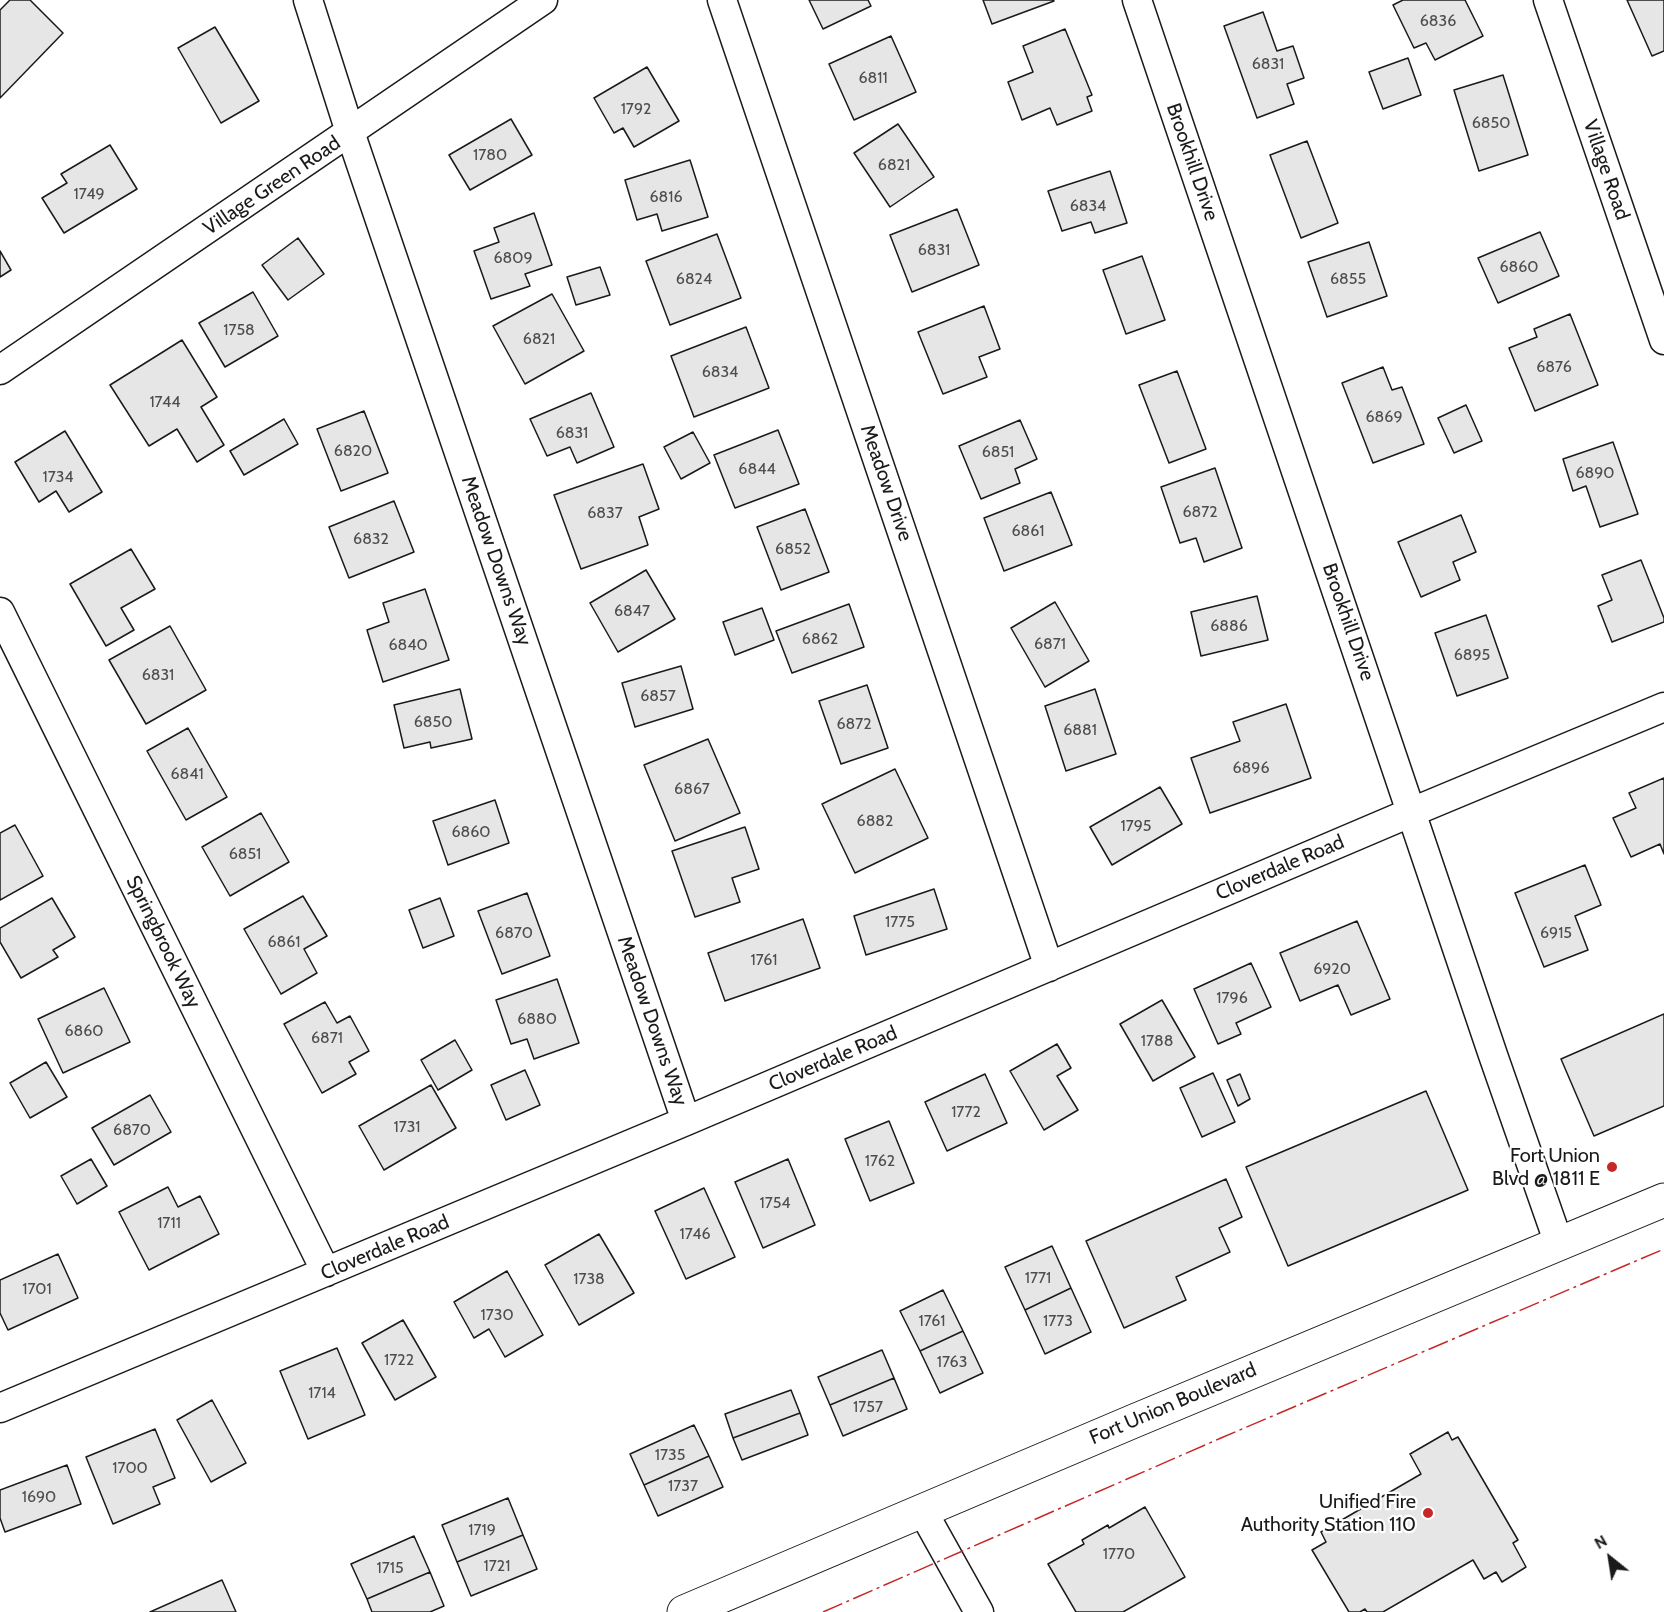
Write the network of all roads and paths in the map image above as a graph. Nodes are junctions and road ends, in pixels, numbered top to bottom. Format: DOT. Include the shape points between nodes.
graph roads {
  1 [pos="308,0"];
  2 [pos="543,0"];
  3 [pos="722,0"];
  4 [pos="1137,0"];
  5 [pos="1548,0"];
  6 [pos="350,132"];
  7 [pos="1664,340"];
  8 [pos="0,370"];
  9 [pos="0,612"];
  10 [pos="1664,707"];
  11 [pos="1412,812"];
  12 [pos="1049,967"];
  13 [pos="686,1122"];
  14 [pos="1664,1200"];
  15 [pos="1559,1244"];
  16 [pos="326,1272"];
  17 [pos="0,1408"];
  18 [pos="922,1510"];
  19 [pos="684,1612"];
  20 [pos="979,1612"];
  1 -- 6 [label="street, Meadow Downs Way"];
  2 -- 6 [label="street, Village Green Road"];
  3 -- 12 [label="street, Meadow Drive"];
  4 -- 11 [label="street, Brookhill Drive"];
  5 -- 7 [label="street, Village Road"];
  6 -- 8 [label="street, Village Green Road"];
  6 -- 13 [label="street, Meadow Downs Way"];
  9 -- 16 [label="street, Springbrook Way"];
  10 -- 11 [label="street, Cloverdale Road"];
  11 -- 12 [label="street, Cloverdale Road"];
  11 -- 15 [label="street, Brookhill Drive"];
  12 -- 13 [label="street, Cloverdale Road"];
  13 -- 16 [label="street, Cloverdale Road"];
  14 -- 15 [label="main road, Fort Union Boulevard"];
  15 -- 18 [label="main road, Fort Union Boulevard"];
  16 -- 17 [label="street, Cloverdale Road"];
  18 -- 19 [label="main road, Fort Union Boulevard"];
  18 -- 20 [label="street"];
}
